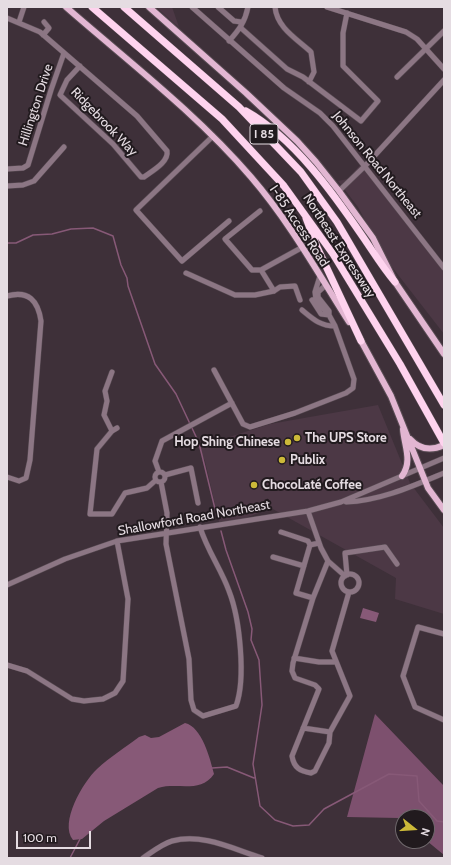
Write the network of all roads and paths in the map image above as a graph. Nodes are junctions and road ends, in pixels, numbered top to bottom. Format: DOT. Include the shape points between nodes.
graph roads {
  1 [pos="24,7"];
  2 [pos="66,7"];
  3 [pos="92,7"];
  4 [pos="124,7"];
  5 [pos="149,7"];
  6 [pos="192,7"];
  7 [pos="218,7"];
  8 [pos="248,7"];
  9 [pos="275,7"];
  10 [pos="327,7"];
  11 [pos="347,13"];
  12 [pos="7,18"];
  13 [pos="20,22"];
  14 [pos="44,22"];
  15 [pos="241,28"];
  16 [pos="444,31"];
  17 [pos="44,35"];
  18 [pos="229,41"];
  19 [pos="426,49"];
  20 [pos="64,53"];
  21 [pos="80,66"];
  22 [pos="444,69"];
  23 [pos="397,78"];
  24 [pos="444,80"];
  25 [pos="309,82"];
  26 [pos="239,107"];
  27 [pos="213,136"];
  28 [pos="64,147"];
  29 [pos="365,166"];
  30 [pos="7,169"];
  31 [pos="7,186"];
  32 [pos="339,191"];
  33 [pos="260,211"];
  34 [pos="305,212"];
  35 [pos="229,221"];
  36 [pos="301,248"];
  37 [pos="444,268"];
  38 [pos="261,270"];
  39 [pos="186,273"];
  40 [pos="320,276"];
  41 [pos="395,282"];
  42 [pos="326,285"];
  43 [pos="274,291"];
  44 [pos="7,296"];
  45 [pos="300,300"];
  46 [pos="321,307"];
  47 [pos="302,310"];
  48 [pos="335,326"];
  49 [pos="361,341"];
  50 [pos="444,354"];
  51 [pos="214,370"];
  52 [pos="112,372"];
  53 [pos="232,404"];
  54 [pos="444,405"];
  55 [pos="403,425"];
  56 [pos="117,428"];
  57 [pos="112,431"];
  58 [pos="409,438"];
  59 [pos="444,444"];
  60 [pos="444,458"];
  61 [pos="419,469"];
  62 [pos="159,472"];
  63 [pos="444,473"];
  64 [pos="164,475"];
  65 [pos="402,476"];
  66 [pos="7,477"];
  67 [pos="158,481"];
  68 [pos="425,481"];
  69 [pos="343,502"];
  70 [pos="198,503"];
  71 [pos="308,510"];
  72 [pos="444,510"];
  73 [pos="200,527"];
  74 [pos="166,532"];
  75 [pos="281,532"];
  76 [pos="117,541"];
  77 [pos="319,543"];
  78 [pos="310,545"];
  79 [pos="273,557"];
  80 [pos="328,561"];
  81 [pos="397,564"];
  82 [pos="304,566"];
  83 [pos="346,575"];
  84 [pos="7,585"];
  85 [pos="349,592"];
  86 [pos="314,598"];
  87 [pos="444,634"];
  88 [pos="294,658"];
  89 [pos="335,662"];
  90 [pos="7,666"];
  91 [pos="444,720"];
  92 [pos="303,728"];
  93 [pos="330,732"];
  94 [pos="143,858"];
  95 [pos="262,858"];
  1 -- 13 [label="street"];
  2 -- 27 [label="main road, I-85 Access Road"];
  3 -- 34 [label="highway, Northeast Expressway / I 85" via="222,119"];
  4 -- 26 [label="highway, Northeast Expressway / I 85"];
  5 -- 32 [label="main road" via="280,124"];
  6 -- 18 [label="street, Johnson Road Northeast"];
  7 -- 15 [label="street" via="234,21 241,22"];
  8 -- 15 [label="street"];
  9 -- 25 [label="street" via="282,26 311,52 314,72"];
  10 -- 11 [label="street"];
  11 -- 19 [label="street" via="406,32"];
  11 -- 25 [label="street" via="343,33 343,66 378,101 361,121"];
  12 -- 13 [label="street, Ridgebrook Way"];
  13 -- 17 [label="street, Ridgebrook Way"];
  14 -- 17 [label="street" via="49,28"];
  15 -- 18 [label="street"];
  15 -- 25 [label="street" via="287,69"];
  16 -- 19 [label="street"];
  17 -- 20 [label="street, Ridgebrook Way"];
  18 -- 29 [label="street, Johnson Road Northeast" via="284,88 320,113"];
  19 -- 22 [label="street"];
  19 -- 23 [label="street"];
  20 -- 21 [label="street, Ridgebrook Way"];
  20 -- 30 [label="street, Hillington Drive" via="28,165 23,168"];
  21 -- 21 [label="street, Ridgebrook Way" via="137,116 167,150 168,155 164,162 144,177 140,177 113,144 60,95 67,80"];
  24 -- 29 [label="street"];
  26 -- 41 [label="highway" via="263,121 317,175 363,237 383,269"];
  26 -- 54 [label="highway, Northeast Expressway / I 85" via="301,172 337,222"];
  27 -- 35 [label="street" via="136,210 182,261"];
  27 -- 36 [label="main road, I-85 Access Road" via="252,178"];
  28 -- 31 [label="street" via="34,181"];
  29 -- 32 [label="street"];
  29 -- 37 [label="street, Johnson Road Northeast"];
  32 -- 41 [label="main road" via="373,238"];
  33 -- 38 [label="street" via="225,239 252,270"];
  34 -- 49 [label="highway" via="317,247"];
  34 -- 59 [label="highway, Northeast Expressway / I 85" via="343,270"];
  36 -- 38 [label="street"];
  36 -- 40 [label="main road, I-85 Access Road"];
  38 -- 43 [label="street"];
  39 -- 43 [label="street" via="235,295 255,295"];
  40 -- 42 [label="main road, I-85 Access Road"];
  40 -- 46 [label="street" via="315,292 316,300"];
  41 -- 50 [label="main road"];
  42 -- 46 [label="street" via="318,292"];
  42 -- 49 [label="main road, I-85 Access Road"];
  43 -- 45 [label="street" via="280,287 295,286"];
  44 -- 66 [label="street" via="30,298 39,308 42,321 30,460 26,478 19,481"];
  46 -- 48 [label="street"];
  47 -- 48 [label="street" via="316,322"];
  48 -- 53 [label="street" via="354,379 353,388 295,413 250,427 243,424"];
  49 -- 55 [label="main road, I-85 Access Road" via="391,396"];
  51 -- 53 [label="street"];
  52 -- 57 [label="street" via="105,391 107,401 104,414"];
  53 -- 62 [label="street" via="162,441 155,461"];
  55 -- 58 [label="main road, I-85 Access Road"];
  55 -- 65 [label="main road" via="408,459"];
  56 -- 57 [label="street"];
  57 -- 67 [label="street" via="97,449 90,514 112,514 125,493 147,488"];
  58 -- 59 [label="main road" via="425,449 431,450"];
  58 -- 61 [label="main road, I-85 Access Road"];
  60 -- 61 [label="street, Shallowford Road Northeast"];
  61 -- 65 [label="street, Shallowford Road Northeast"];
  61 -- 68 [label="main road, I-85 Access Road"];
  62 -- 64 [label="street"];
  62 -- 67 [label="street" via="155,476"];
  63 -- 68 [label="street, Shallowford Road Northeast"];
  64 -- 67 [label="street" via="165,479"];
  64 -- 70 [label="street" via="191,468"];
  65 -- 69 [label="street, Shallowford Road Northeast"];
  67 -- 74 [label="street" via="163,488 167,512"];
  68 -- 69 [label="street, Shallowford Road Northeast" via="374,498"];
  68 -- 72 [label="main road, I-85 Access Road" via="433,497"];
  69 -- 71 [label="street, Shallowford Road Northeast"];
  71 -- 73 [label="street, Shallowford Road Northeast"];
  71 -- 77 [label="street"];
  73 -- 74 [label="street, Shallowford Road Northeast"];
  73 -- 74 [label="street" via="204,541 230,592 241,662 240,695 236,706 203,716 194,710 191,700 188,660 166,544"];
  74 -- 76 [label="street, Shallowford Road Northeast"];
  75 -- 78 [label="street" via="308,541"];
  76 -- 84 [label="street, Shallowford Road Northeast" via="65,559"];
  76 -- 90 [label="street" via="128,599 123,681 116,693 103,700 72,699 27,671"];
  77 -- 78 [label="street"];
  77 -- 80 [label="street"];
  78 -- 82 [label="street"];
  79 -- 82 [label="street"];
  80 -- 83 [label="street"];
  80 -- 86 [label="street"];
  81 -- 83 [label="street" via="385,547 345,553"];
  82 -- 86 [label="street" via="296,592"];
  83 -- 85 [label="street" via="342,580 342,586"];
  83 -- 85 [label="street" via="353,575 359,581 357,589"];
  85 -- 89 [label="street" via="332,651"];
  86 -- 88 [label="street"];
  87 -- 91 [label="street" via="418,627 403,676 415,707"];
  88 -- 89 [label="street"];
  88 -- 92 [label="street" via="294,678 315,685 319,689"];
  89 -- 93 [label="street" via="350,696"];
  92 -- 93 [label="street"];
  92 -- 93 [label="street" via="292,756 293,762 298,769 311,773 315,771 329,743"];
  94 -- 95 [label="street" via="171,841 189,838 205,839"];
}
